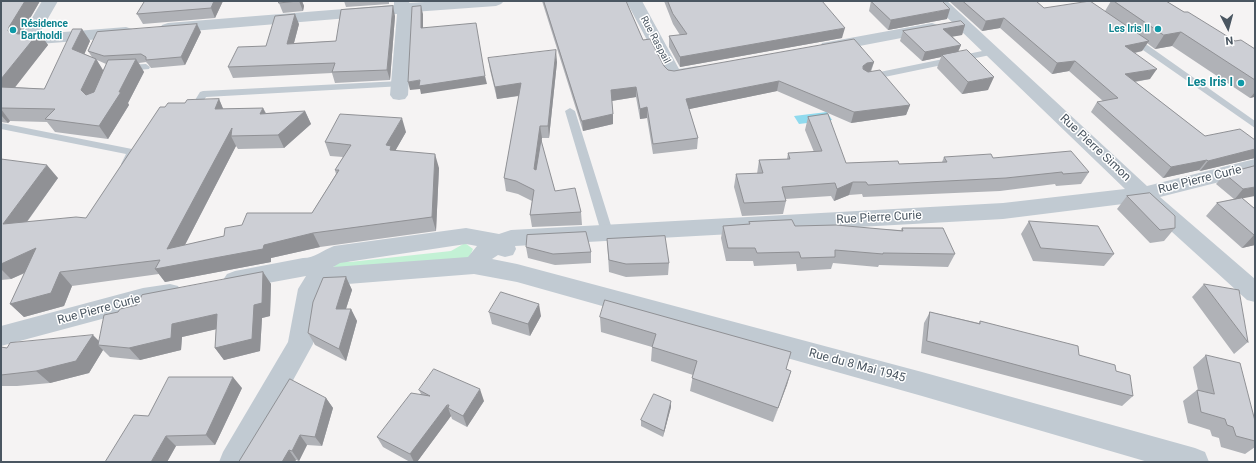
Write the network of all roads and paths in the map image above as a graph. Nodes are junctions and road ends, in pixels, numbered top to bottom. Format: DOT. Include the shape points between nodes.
graph roads {
  1 [pos="50,1"];
  2 [pos="496,1"];
  3 [pos="634,1"];
  4 [pos="938,1"];
  5 [pos="402,5"];
  6 [pos="962,23"];
  7 [pos="1126,34"];
  8 [pos="810,50"];
  9 [pos="992,52"];
  10 [pos="146,67"];
  11 [pos="115,68"];
  12 [pos="712,68"];
  13 [pos="865,78"];
  14 [pos="400,90"];
  15 [pos="197,105"];
  16 [pos="570,111"];
  17 [pos="1255,124"];
  18 [pos="1,126"];
  19 [pos="1255,166"];
  20 [pos="121,173"];
  21 [pos="1143,194"];
  22 [pos="607,232"];
  23 [pos="500,243"];
  24 [pos="474,265"];
  25 [pos="317,271"];
  26 [pos="517,273"];
  27 [pos="212,285"];
  28 [pos="189,289"];
  29 [pos="1255,293"];
  30 [pos="1,336"];
  31 [pos="233,462"];
  32 [pos="1195,462"];
  1 -- 5 [label="street" via="27,40 98,37 145,30"];
  2 -- 5 [label="street"];
  3 -- 12 [label="street, Rue Raspail" via="674,76"];
  4 -- 6 [label="street, Rue Pierre Simon"];
  5 -- 14 [label="street" via="406,14"];
  6 -- 8 [label="street"];
  6 -- 9 [label="street, Rue Pierre Simon"];
  7 -- 17 [label="lane"];
  9 -- 13 [label="lane"];
  9 -- 21 [label="street, Rue Pierre Simon"];
  10 -- 11 [label="lane"];
  14 -- 15 [label="lane" via="203,94"];
  16 -- 22 [label="lane"];
  18 -- 20 [label="lane" via="132,152"];
  19 -- 21 [label="street, Rue Pierre Curie"];
  21 -- 22 [label="street, Rue Pierre Curie" via="1003,211"];
  21 -- 29 [label="street, Rue Pierre Simon"];
  22 -- 23 [label="street, Rue Pierre Curie" via="511,238"];
  23 -- 24 [label="street" via="485,252"];
  23 -- 25 [label="street" via="466,236 334,255"];
  23 -- 26 [label="street" via="508,253"];
  24 -- 25 [label="street, Rue du 8 Mai 1945" via="335,276"];
  24 -- 26 [label="street, Rue du 8 Mai 1945"];
  25 -- 27 [label="street" via="303,267"];
  25 -- 31 [label="street" via="310,289 300,344"];
  26 -- 32 [label="street, Rue du 8 Mai 1945"];
  28 -- 30 [label="street, Rue Pierre Curie" via="143,298"];
}
